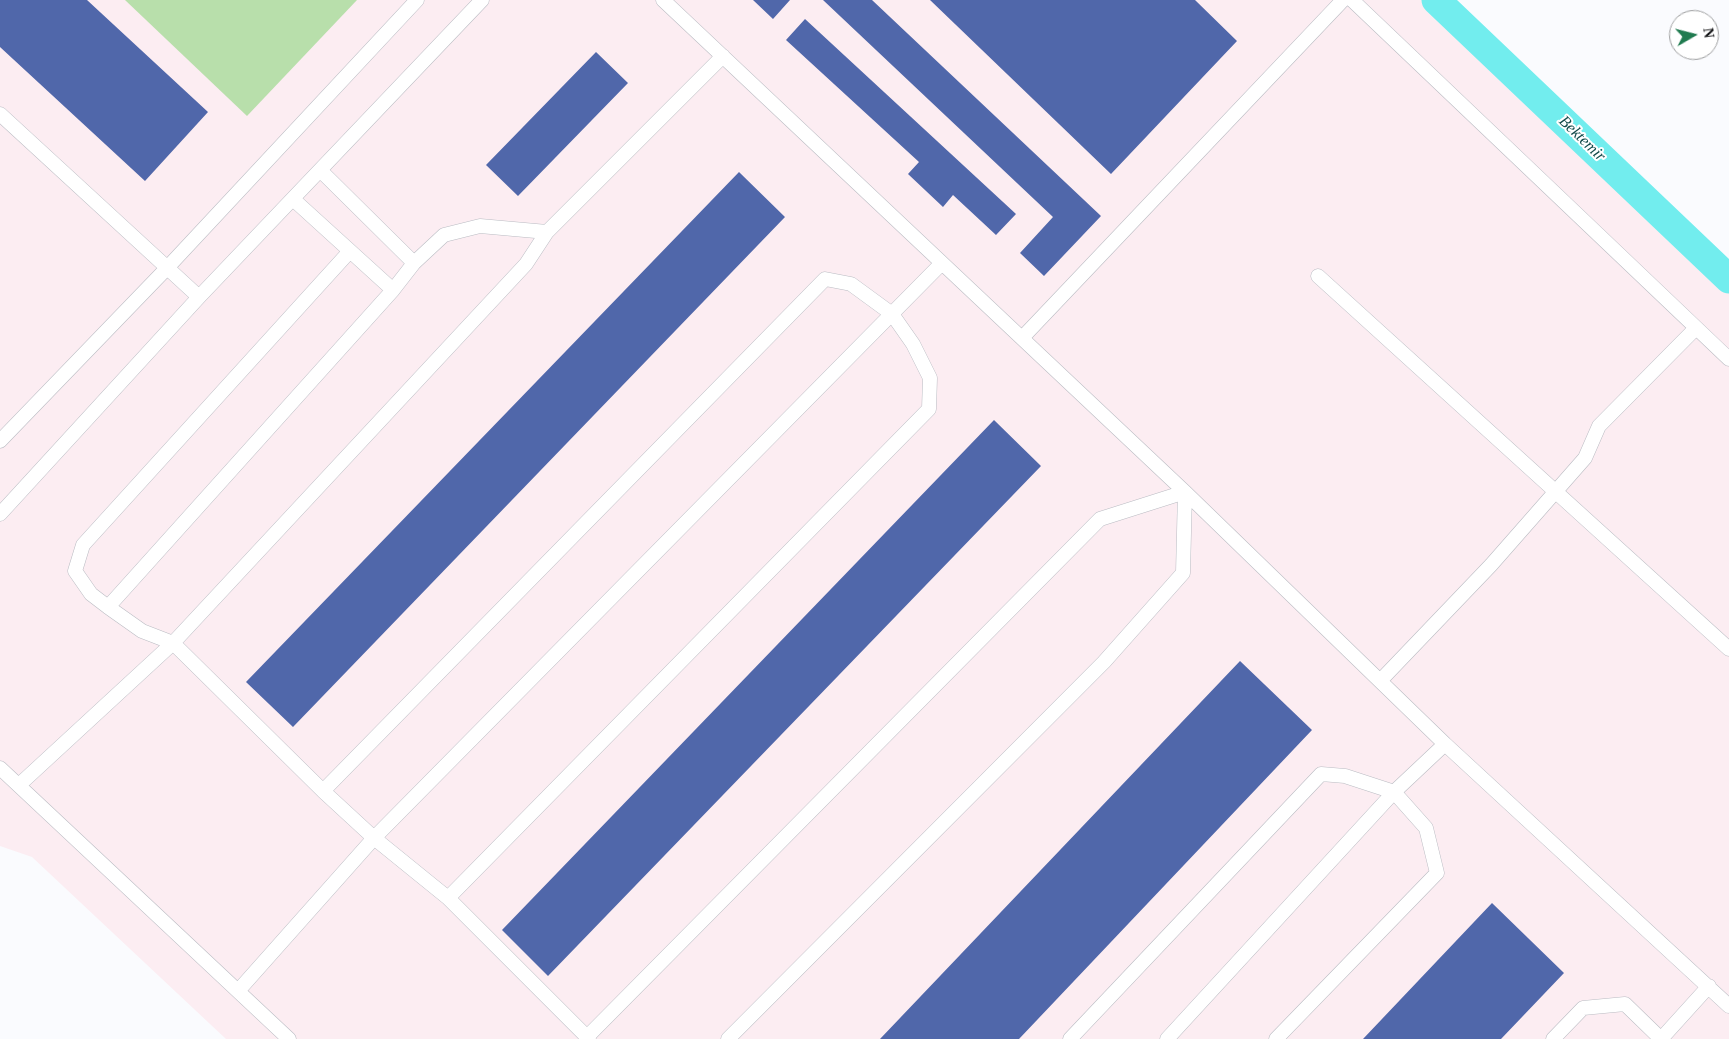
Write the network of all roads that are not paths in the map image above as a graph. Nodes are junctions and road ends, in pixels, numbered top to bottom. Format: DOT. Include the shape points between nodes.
graph roads {
  1 [pos="417,0"];
  2 [pos="482,0"];
  3 [pos="663,0"];
  4 [pos="1343,0"];
  5 [pos="1352,0"];
  6 [pos="723,56"];
  7 [pos="0,114"];
  8 [pos="321,171"];
  9 [pos="294,200"];
  10 [pos="547,232"];
  11 [pos="350,251"];
  12 [pos="414,263"];
  13 [pos="942,263"];
  14 [pos="167,268"];
  15 [pos="1318,276"];
  16 [pos="393,290"];
  17 [pos="200,297"];
  18 [pos="892,314"];
  19 [pos="1696,328"];
  20 [pos="1022,338"];
  21 [pos="1729,359"];
  22 [pos="0,441"];
  23 [pos="1185,492"];
  24 [pos="1555,492"];
  25 [pos="0,514"];
  26 [pos="108,607"];
  27 [pos="173,643"];
  28 [pos="1729,648"];
  29 [pos="1380,681"];
  30 [pos="1445,744"];
  31 [pos="0,768"];
  32 [pos="19,785"];
  33 [pos="323,791"];
  34 [pos="1394,792"];
  35 [pos="374,838"];
  36 [pos="448,898"];
  37 [pos="1709,986"];
  38 [pos="238,991"];
  39 [pos="1729,1006"];
  40 [pos="588,1038"];
  41 [pos="288,1039"];
  42 [pos="728,1039"];
  43 [pos="1070,1039"];
  44 [pos="1167,1039"];
  45 [pos="1276,1039"];
  46 [pos="1553,1039"];
  47 [pos="1661,1039"];
  1 -- 14 [label="lane"];
  2 -- 8 [label="lane"];
  3 -- 6 [label="lane"];
  4 -- 20 [label="lane"];
  5 -- 19 [label="lane"];
  6 -- 10 [label="lane"];
  6 -- 13 [label="lane"];
  7 -- 14 [label="lane"];
  8 -- 9 [label="lane"];
  8 -- 12 [label="lane"];
  9 -- 11 [label="lane"];
  9 -- 17 [label="lane"];
  10 -- 12 [label="lane" via="471,228 444,235"];
  10 -- 27 [label="lane" via="526,264"];
  11 -- 16 [label="lane"];
  11 -- 26 [label="lane" via="83,545 74,571 91,594"];
  12 -- 16 [label="lane"];
  13 -- 18 [label="lane"];
  13 -- 20 [label="lane"];
  14 -- 17 [label="lane"];
  14 -- 22 [label="lane"];
  15 -- 24 [label="lane"];
  16 -- 26 [label="lane"];
  17 -- 25 [label="lane"];
  18 -- 33 [label="lane" via="851,284 825,279"];
  18 -- 35 [label="lane"];
  18 -- 36 [label="lane" via="913,344 930,378 929,409"];
  19 -- 21 [label="lane"];
  19 -- 24 [label="lane" via="1599,426 1585,458"];
  20 -- 23 [label="lane"];
  23 -- 29 [label="lane"];
  23 -- 40 [label="lane" via="1100,519"];
  23 -- 42 [label="lane" via="1183,573 1104,662"];
  24 -- 28 [label="lane"];
  24 -- 29 [label="lane" via="1491,565"];
  26 -- 27 [label="lane" via="142,631"];
  27 -- 32 [label="lane"];
  27 -- 33 [label="lane"];
  29 -- 30 [label="lane"];
  30 -- 34 [label="lane"];
  30 -- 37 [label="lane"];
  31 -- 32 [label="lane"];
  32 -- 38 [label="lane"];
  33 -- 35 [label="lane"];
  34 -- 43 [label="lane" via="1345,776 1321,774"];
  34 -- 44 [label="lane"];
  34 -- 45 [label="lane" via="1426,828 1437,873"];
  35 -- 36 [label="lane"];
  35 -- 38 [label="lane"];
  36 -- 40 [label="lane"];
  37 -- 39 [label="lane"];
  37 -- 47 [label="lane"];
  38 -- 41 [label="lane"];
  46 -- 47 [label="lane" via="1583,1008 1625,1004"];
}
